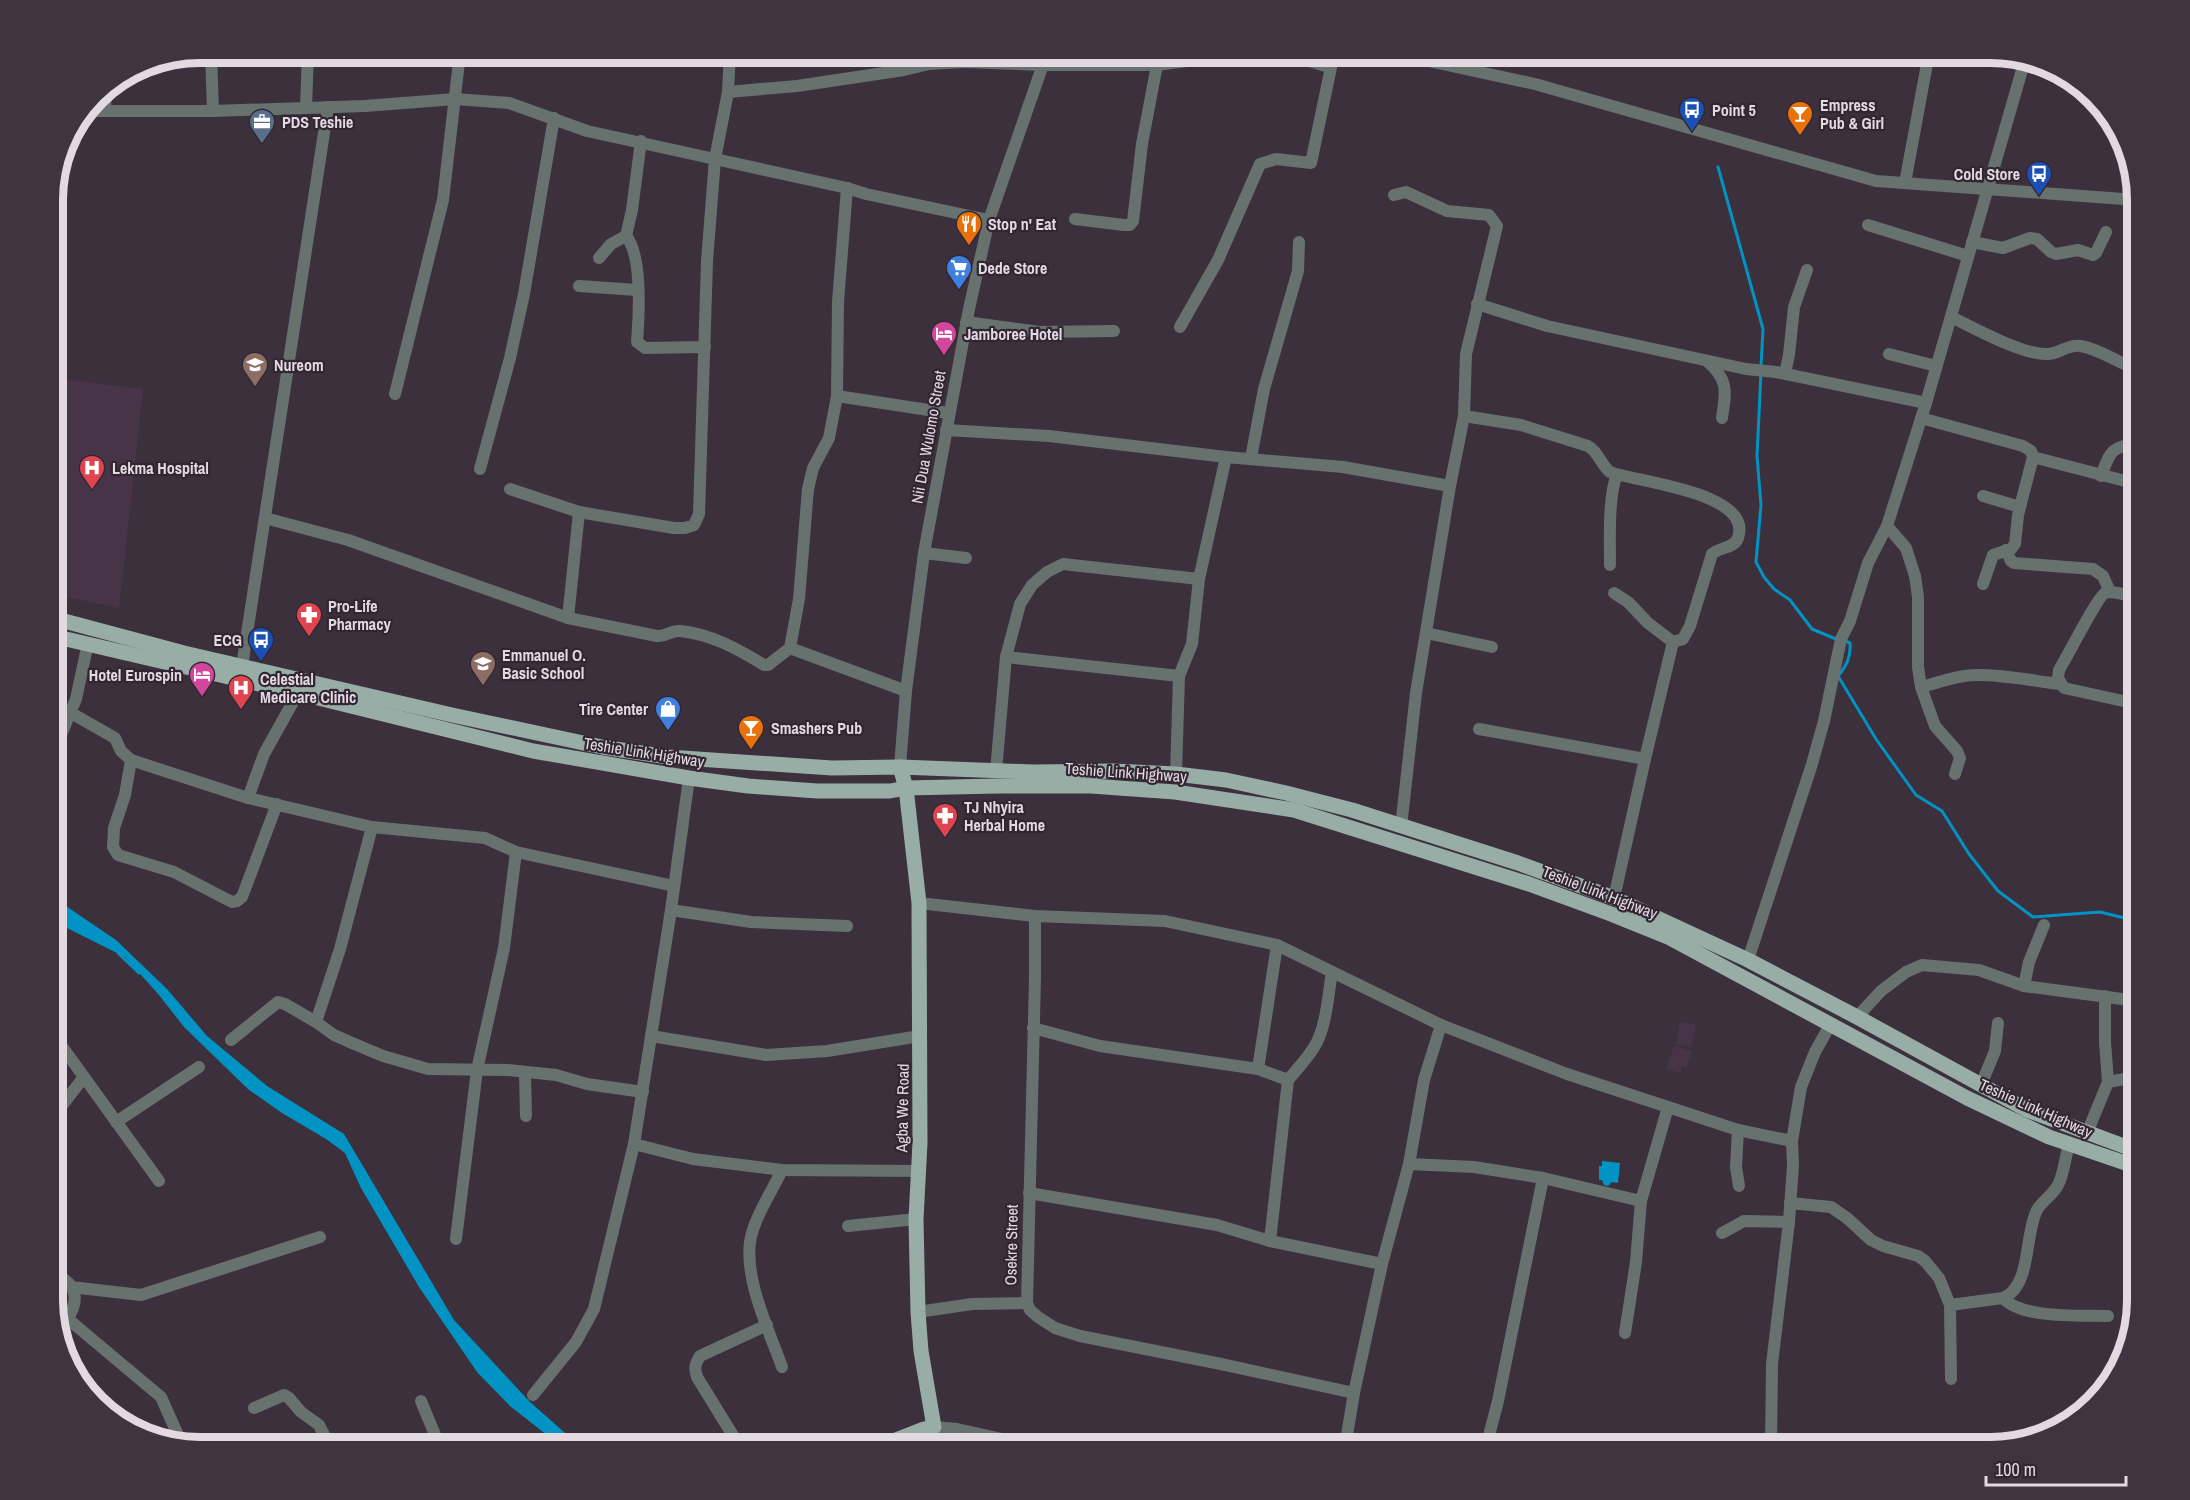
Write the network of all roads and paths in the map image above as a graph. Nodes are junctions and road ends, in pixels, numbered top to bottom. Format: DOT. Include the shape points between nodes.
graph roads {
  1 [pos="211,63"];
  2 [pos="308,63"];
  3 [pos="459,63"];
  4 [pos="729,63"];
  5 [pos="947,63"];
  6 [pos="991,63"];
  7 [pos="1176,63"];
  8 [pos="1317,63"];
  9 [pos="1330,63"];
  10 [pos="1444,63"];
  11 [pos="1927,63"];
  12 [pos="1157,64"];
  13 [pos="1042,65"];
  14 [pos="1329,67"];
  15 [pos="2023,67"];
  16 [pos="728,92"];
  17 [pos="455,99"];
  18 [pos="105,102"];
  19 [pos="306,107"];
  20 [pos="328,107"];
  21 [pos="96,111"];
  22 [pos="105,111"];
  23 [pos="213,111"];
  24 [pos="554,118"];
  25 [pos="641,141"];
  26 [pos="715,159"];
  27 [pos="1905,183"];
  28 [pos="847,188"];
  29 [pos="1988,188"];
  30 [pos="1394,195"];
  31 [pos="2127,199"];
  32 [pos="1076,219"];
  33 [pos="989,220"];
  34 [pos="1868,225"];
  35 [pos="2106,232"];
  36 [pos="626,236"];
  37 [pos="1299,242"];
  38 [pos="1972,242"];
  39 [pos="1968,256"];
  40 [pos="598,258"];
  41 [pos="1808,270"];
  42 [pos="579,286"];
  43 [pos="638,290"];
  44 [pos="1477,304"];
  45 [pos="1951,317"];
  46 [pos="966,322"];
  47 [pos="1180,327"];
  48 [pos="1114,331"];
  49 [pos="705,347"];
  50 [pos="1889,354"];
  51 [pos="1707,361"];
  52 [pos="2127,364"];
  53 [pos="1936,366"];
  54 [pos="1780,372"];
  55 [pos="395,394"];
  56 [pos="837,396"];
  57 [pos="1926,403"];
  58 [pos="948,414"];
  59 [pos="1464,416"];
  60 [pos="1722,418"];
  61 [pos="1921,418"];
  62 [pos="946,430"];
  63 [pos="2127,445"];
  64 [pos="1226,456"];
  65 [pos="2034,457"];
  66 [pos="1251,458"];
  67 [pos="480,469"];
  68 [pos="1617,475"];
  69 [pos="2101,476"];
  70 [pos="2127,482"];
  71 [pos="1450,486"];
  72 [pos="510,489"];
  73 [pos="1983,496"];
  74 [pos="2020,507"];
  75 [pos="579,512"];
  76 [pos="265,518"];
  77 [pos="1887,526"];
  78 [pos="2006,550"];
  79 [pos="924,553"];
  80 [pos="966,558"];
  81 [pos="1610,565"];
  82 [pos="1199,579"];
  83 [pos="1983,584"];
  84 [pos="2110,592"];
  85 [pos="1614,593"];
  86 [pos="2127,595"];
  87 [pos="568,618"];
  88 [pos="63,621"];
  89 [pos="1426,633"];
  90 [pos="63,638"];
  91 [pos="1673,642"];
  92 [pos="88,643"];
  93 [pos="1492,647"];
  94 [pos="790,648"];
  95 [pos="1006,657"];
  96 [pos="242,666"];
  97 [pos="1179,676"];
  98 [pos="2060,684"];
  99 [pos="1921,687"];
  100 [pos="906,691"];
  101 [pos="298,693"];
  102 [pos="2127,702"];
  103 [pos="71,712"];
  104 [pos="63,726"];
  105 [pos="1479,729"];
  106 [pos="1644,759"];
  107 [pos="131,760"];
  108 [pos="900,767"];
  109 [pos="996,771"];
  110 [pos="1176,774"];
  111 [pos="1955,774"];
  112 [pos="689,778"];
  113 [pos="906,788"];
  114 [pos="248,798"];
  115 [pos="277,804"];
  116 [pos="372,827"];
  117 [pos="1401,827"];
  118 [pos="516,852"];
  119 [pos="674,886"];
  120 [pos="1614,898"];
  121 [pos="919,903"];
  122 [pos="671,910"];
  123 [pos="1035,916"];
  124 [pos="848,926"];
  125 [pos="2044,926"];
  126 [pos="1277,945"];
  127 [pos="1748,960"];
  128 [pos="1332,972"];
  129 [pos="2024,986"];
  130 [pos="2105,996"];
  131 [pos="2127,999"];
  132 [pos="1857,1017"];
  133 [pos="316,1022"];
  134 [pos="1998,1023"];
  135 [pos="1441,1024"];
  136 [pos="1830,1025"];
  137 [pos="1033,1028"];
  138 [pos="651,1036"];
  139 [pos="920,1036"];
  140 [pos="231,1040"];
  141 [pos="63,1048"];
  142 [pos="199,1067"];
  143 [pos="1258,1069"];
  144 [pos="477,1070"];
  145 [pos="525,1072"];
  146 [pos="84,1077"];
  147 [pos="2127,1079"];
  148 [pos="1288,1080"];
  149 [pos="2108,1082"];
  150 [pos="1981,1085"];
  151 [pos="643,1092"];
  152 [pos="63,1104"];
  153 [pos="1668,1107"];
  154 [pos="525,1116"];
  155 [pos="116,1122"];
  156 [pos="1738,1130"];
  157 [pos="2087,1133"];
  158 [pos="1792,1141"];
  159 [pos="634,1144"];
  160 [pos="2069,1145"];
  161 [pos="2127,1147"];
  162 [pos="2127,1163"];
  163 [pos="1409,1164"];
  164 [pos="782,1170"];
  165 [pos="919,1171"];
  166 [pos="1543,1178"];
  167 [pos="159,1181"];
  168 [pos="1738,1186"];
  169 [pos="1029,1193"];
  170 [pos="1641,1202"];
  171 [pos="1790,1203"];
  172 [pos="916,1219"];
  173 [pos="1789,1222"];
  174 [pos="848,1226"];
  175 [pos="1722,1233"];
  176 [pos="320,1237"];
  177 [pos="456,1239"];
  178 [pos="1270,1241"];
  179 [pos="1382,1264"];
  180 [pos="63,1280"];
  181 [pos="71,1287"];
  182 [pos="2003,1298"];
  183 [pos="1027,1303"];
  184 [pos="1950,1305"];
  185 [pos="918,1312"];
  186 [pos="2108,1316"];
  187 [pos="68,1319"];
  188 [pos="65,1322"];
  189 [pos="767,1325"];
  190 [pos="1625,1333"];
  191 [pos="782,1367"];
  192 [pos="1951,1379"];
  193 [pos="1354,1393"];
  194 [pos="534,1395"];
  195 [pos="421,1401"];
  196 [pos="254,1408"];
  197 [pos="929,1428"];
  198 [pos="178,1435"];
  199 [pos="325,1437"];
  200 [pos="436,1437"];
  201 [pos="733,1437"];
  202 [pos="906,1437"];
  203 [pos="928,1437"];
  204 [pos="991,1437"];
  205 [pos="1347,1437"];
  206 [pos="1489,1437"];
  207 [pos="1771,1437"];
  1 -- 23 [label="street"];
  2 -- 19 [label="street"];
  3 -- 17 [label="street"];
  4 -- 16 [label="street"];
  5 -- 16 [label="street" via="797,87"];
  6 -- 13 [label="street"];
  7 -- 12 [label="street"];
  8 -- 14 [label="street"];
  9 -- 14 [label="street"];
  10 -- 27 [label="street" via="1652,116 1876,181"];
  11 -- 27 [label="street"];
  12 -- 13 [label="street"];
  12 -- 32 [label="street" via="1133,221 1124,225"];
  13 -- 33 [label="street, Nii Dua Wulomo Street"];
  14 -- 47 [label="street" via="1311,163 1276,159 1260,164 1218,260"];
  15 -- 29 [label="street"];
  16 -- 26 [label="street"];
  17 -- 20 [label="street"];
  17 -- 24 [label="street" via="509,103"];
  17 -- 55 [label="street" via="443,200"];
  18 -- 22 [label="street"];
  19 -- 20 [label="street"];
  19 -- 23 [label="street"];
  20 -- 76 [label="street"];
  21 -- 22 [label="street"];
  22 -- 23 [label="street"];
  24 -- 25 [label="street" via="588,131"];
  24 -- 67 [label="street" via="524,294"];
  25 -- 26 [label="street"];
  25 -- 36 [label="street"];
  26 -- 28 [label="street"];
  26 -- 49 [label="street" via="706,261"];
  27 -- 29 [label="street"];
  28 -- 33 [label="street"];
  28 -- 56 [label="street" via="838,302"];
  29 -- 31 [label="street"];
  29 -- 38 [label="street"];
  30 -- 44 [label="street" via="1407,192 1441,209 1489,215 1494,220 1497,225"];
  33 -- 46 [label="street, Nii Dua Wulomo Street"];
  34 -- 39 [label="street"];
  35 -- 38 [label="street" via="2093,255 2078,250 2056,254 2030,238 2003,248"];
  36 -- 40 [label="street"];
  36 -- 43 [label="street" via="636,256"];
  37 -- 66 [label="street" via="1298,271 1264,389"];
  38 -- 39 [label="street"];
  39 -- 45 [label="street"];
  41 -- 54 [label="street" via="1794,307 1789,355"];
  42 -- 43 [label="street"];
  43 -- 49 [label="street" via="639,345"];
  44 -- 51 [label="street" via="1547,326"];
  44 -- 59 [label="street" via="1466,361"];
  45 -- 52 [label="street" via="2014,346 2046,354 2079,346"];
  45 -- 53 [label="street"];
  46 -- 48 [label="street" via="1040,332"];
  46 -- 58 [label="street, Nii Dua Wulomo Street"];
  49 -- 75 [label="street" via="699,514 694,525 674,528"];
  50 -- 53 [label="street"];
  51 -- 54 [label="street"];
  51 -- 60 [label="street" via="1724,381"];
  53 -- 57 [label="street"];
  54 -- 57 [label="street"];
  56 -- 58 [label="street"];
  56 -- 94 [label="street" via="829,438 813,468 808,489 799,599"];
  57 -- 61 [label="street"];
  58 -- 62 [label="street, Nii Dua Wulomo Street"];
  59 -- 68 [label="street" via="1521,425 1588,446 1598,453 1604,467"];
  59 -- 71 [label="street"];
  61 -- 65 [label="street" via="2024,446"];
  61 -- 77 [label="street"];
  62 -- 64 [label="street" via="1049,435"];
  62 -- 79 [label="street, Nii Dua Wulomo Street"];
  63 -- 69 [label="street" via="2109,454"];
  64 -- 66 [label="street"];
  64 -- 82 [label="street"];
  65 -- 69 [label="street"];
  65 -- 74 [label="street"];
  66 -- 71 [label="street" via="1343,467"];
  68 -- 81 [label="street"];
  68 -- 91 [label="street" via="1690,490 1713,501 1738,521 1738,539 1712,554 1690,626 1683,639"];
  69 -- 70 [label="street"];
  71 -- 89 [label="street"];
  72 -- 75 [label="street"];
  73 -- 74 [label="street"];
  74 -- 78 [label="street" via="2015,544"];
  75 -- 87 [label="street"];
  76 -- 87 [label="street" via="348,540"];
  76 -- 96 [label="street"];
  77 -- 99 [label="street" via="1906,548 1915,576"];
  77 -- 127 [label="street" via="1841,639 1812,764"];
  78 -- 83 [label="street" via="1993,555"];
  78 -- 84 [label="street" via="2014,563 2093,569 2103,576"];
  79 -- 80 [label="street"];
  79 -- 100 [label="street, Nii Dua Wulomo Street"];
  82 -- 95 [label="street" via="1063,564 1032,585 1020,604"];
  82 -- 97 [label="street" via="1192,644"];
  84 -- 86 [label="street"];
  84 -- 98 [label="street" via="2097,600 2060,670"];
  85 -- 91 [label="street"];
  87 -- 94 [label="street" via="664,637 677,631 688,632 725,643 764,665"];
  88 -- 96 [label="main road, Teshie Link Highway"];
  89 -- 93 [label="street"];
  89 -- 117 [label="street"];
  90 -- 92 [label="main road, Teshie Link Highway"];
  91 -- 106 [label="street"];
  92 -- 101 [label="main road, Teshie Link Highway"];
  92 -- 103 [label="street"];
  94 -- 100 [label="street"];
  95 -- 97 [label="street"];
  95 -- 109 [label="street"];
  96 -- 108 [label="main road, Teshie Link Highway" via="602,747 698,760 832,768"];
  97 -- 110 [label="street"];
  98 -- 99 [label="street" via="1977,675"];
  98 -- 102 [label="street"];
  99 -- 111 [label="street" via="1935,726 1960,758"];
  100 -- 108 [label="street, Nii Dua Wulomo Street"];
  101 -- 112 [label="main road, Teshie Link Highway" via="532,751"];
  101 -- 114 [label="street" via="264,754"];
  103 -- 104 [label="street"];
  103 -- 107 [label="street" via="115,738"];
  105 -- 106 [label="street"];
  106 -- 120 [label="street"];
  107 -- 114 [label="street"];
  107 -- 115 [label="street" via="112,847 118,855 174,872 232,902 242,897"];
  108 -- 109 [label="main road, Teshie Link Highway"];
  108 -- 113 [label="main road, Agba We Road"];
  109 -- 110 [label="main road, Teshie Link Highway"];
  110 -- 117 [label="main road, Teshie Link Highway" via="1286,793"];
  112 -- 113 [label="main road, Teshie Link Highway" via="817,791"];
  112 -- 119 [label="street"];
  113 -- 121 [label="main road, Agba We Road"];
  113 -- 136 [label="main road, Teshie Link Highway" via="1091,786 1175,792 1294,810 1611,914 1668,937"];
  114 -- 115 [label="street"];
  115 -- 116 [label="street"];
  116 -- 118 [label="street" via="485,838"];
  116 -- 133 [label="street"];
  117 -- 120 [label="main road, Teshie Link Highway"];
  118 -- 119 [label="street"];
  118 -- 144 [label="street" via="504,948"];
  119 -- 122 [label="street"];
  120 -- 127 [label="main road, Teshie Link Highway"];
  121 -- 123 [label="street"];
  121 -- 139 [label="main road, Agba We Road"];
  122 -- 124 [label="street" via="751,922"];
  122 -- 138 [label="street"];
  123 -- 126 [label="street" via="1165,921"];
  123 -- 137 [label="street, Osekre Street"];
  125 -- 129 [label="street"];
  126 -- 128 [label="street"];
  126 -- 143 [label="street"];
  127 -- 132 [label="main road, Teshie Link Highway"];
  128 -- 135 [label="street"];
  128 -- 148 [label="street" via="1317,1041"];
  129 -- 130 [label="street"];
  129 -- 132 [label="street" via="1978,970 1922,964 1881,991"];
  130 -- 131 [label="street"];
  130 -- 149 [label="street"];
  132 -- 150 [label="main road, Teshie Link Highway"];
  133 -- 140 [label="street" via="278,1002"];
  133 -- 144 [label="street" via="352,1044 428,1070"];
  134 -- 150 [label="street" via="1995,1051"];
  135 -- 153 [label="street" via="1567,1074"];
  135 -- 163 [label="street" via="1424,1080"];
  136 -- 158 [label="street" via="1801,1087"];
  136 -- 160 [label="main road, Teshie Link Highway" via="1968,1098"];
  137 -- 143 [label="street" via="1100,1046"];
  137 -- 169 [label="street, Osekre Street"];
  138 -- 139 [label="street" via="766,1055 827,1051"];
  138 -- 151 [label="street"];
  139 -- 165 [label="main road, Agba We Road"];
  141 -- 146 [label="street"];
  142 -- 155 [label="street"];
  143 -- 148 [label="street"];
  144 -- 145 [label="street"];
  144 -- 177 [label="street"];
  145 -- 151 [label="street"];
  145 -- 154 [label="street"];
  146 -- 152 [label="street"];
  146 -- 155 [label="street"];
  147 -- 149 [label="street"];
  148 -- 178 [label="street"];
  149 -- 157 [label="street"];
  150 -- 157 [label="main road, Teshie Link Highway" via="2027,1110"];
  151 -- 159 [label="street"];
  153 -- 156 [label="street"];
  153 -- 170 [label="street"];
  155 -- 167 [label="street"];
  156 -- 158 [label="street"];
  156 -- 168 [label="street"];
  157 -- 161 [label="main road, Teshie Link Highway"];
  158 -- 171 [label="street"];
  159 -- 164 [label="street" via="693,1159"];
  159 -- 194 [label="street" via="594,1309 576,1342"];
  160 -- 162 [label="main road, Teshie Link Highway"];
  160 -- 182 [label="street" via="2058,1185 2037,1211 2024,1269 2015,1289"];
  163 -- 166 [label="street" via="1474,1167"];
  163 -- 179 [label="street"];
  164 -- 165 [label="street"];
  164 -- 189 [label="street" via="750,1242 751,1275"];
  165 -- 172 [label="main road, Agba We Road"];
  166 -- 170 [label="street"];
  166 -- 206 [label="street"];
  169 -- 178 [label="street" via="1217,1225"];
  169 -- 183 [label="street, Osekre Street"];
  170 -- 190 [label="street"];
  171 -- 173 [label="street"];
  171 -- 184 [label="street" via="1831,1207 1871,1240 1918,1256 1939,1278"];
  172 -- 174 [label="street"];
  172 -- 185 [label="main road, Agba We Road"];
  173 -- 175 [label="street" via="1744,1221"];
  173 -- 207 [label="street" via="1772,1364"];
  176 -- 181 [label="street" via="141,1295"];
  178 -- 179 [label="street"];
  179 -- 193 [label="street"];
  180 -- 181 [label="street"];
  181 -- 187 [label="street" via="75,1306"];
  182 -- 184 [label="street"];
  182 -- 186 [label="street" via="2015,1308 2034,1312"];
  183 -- 185 [label="street" via="972,1304"];
  183 -- 193 [label="street, Osekre Street" via="1030,1310 1055,1328 1080,1336"];
  184 -- 192 [label="street"];
  185 -- 197 [label="main road, Agba We Road"];
  187 -- 188 [label="street"];
  187 -- 198 [label="street" via="161,1397"];
  189 -- 191 [label="street"];
  189 -- 201 [label="street" via="699,1356 695,1363 696,1377"];
  193 -- 205 [label="street"];
  195 -- 200 [label="street"];
  196 -- 199 [label="street" via="284,1395 319,1425"];
  197 -- 202 [label="main road"];
  197 -- 203 [label="street"];
  197 -- 204 [label="street" via="957,1429"];
}
